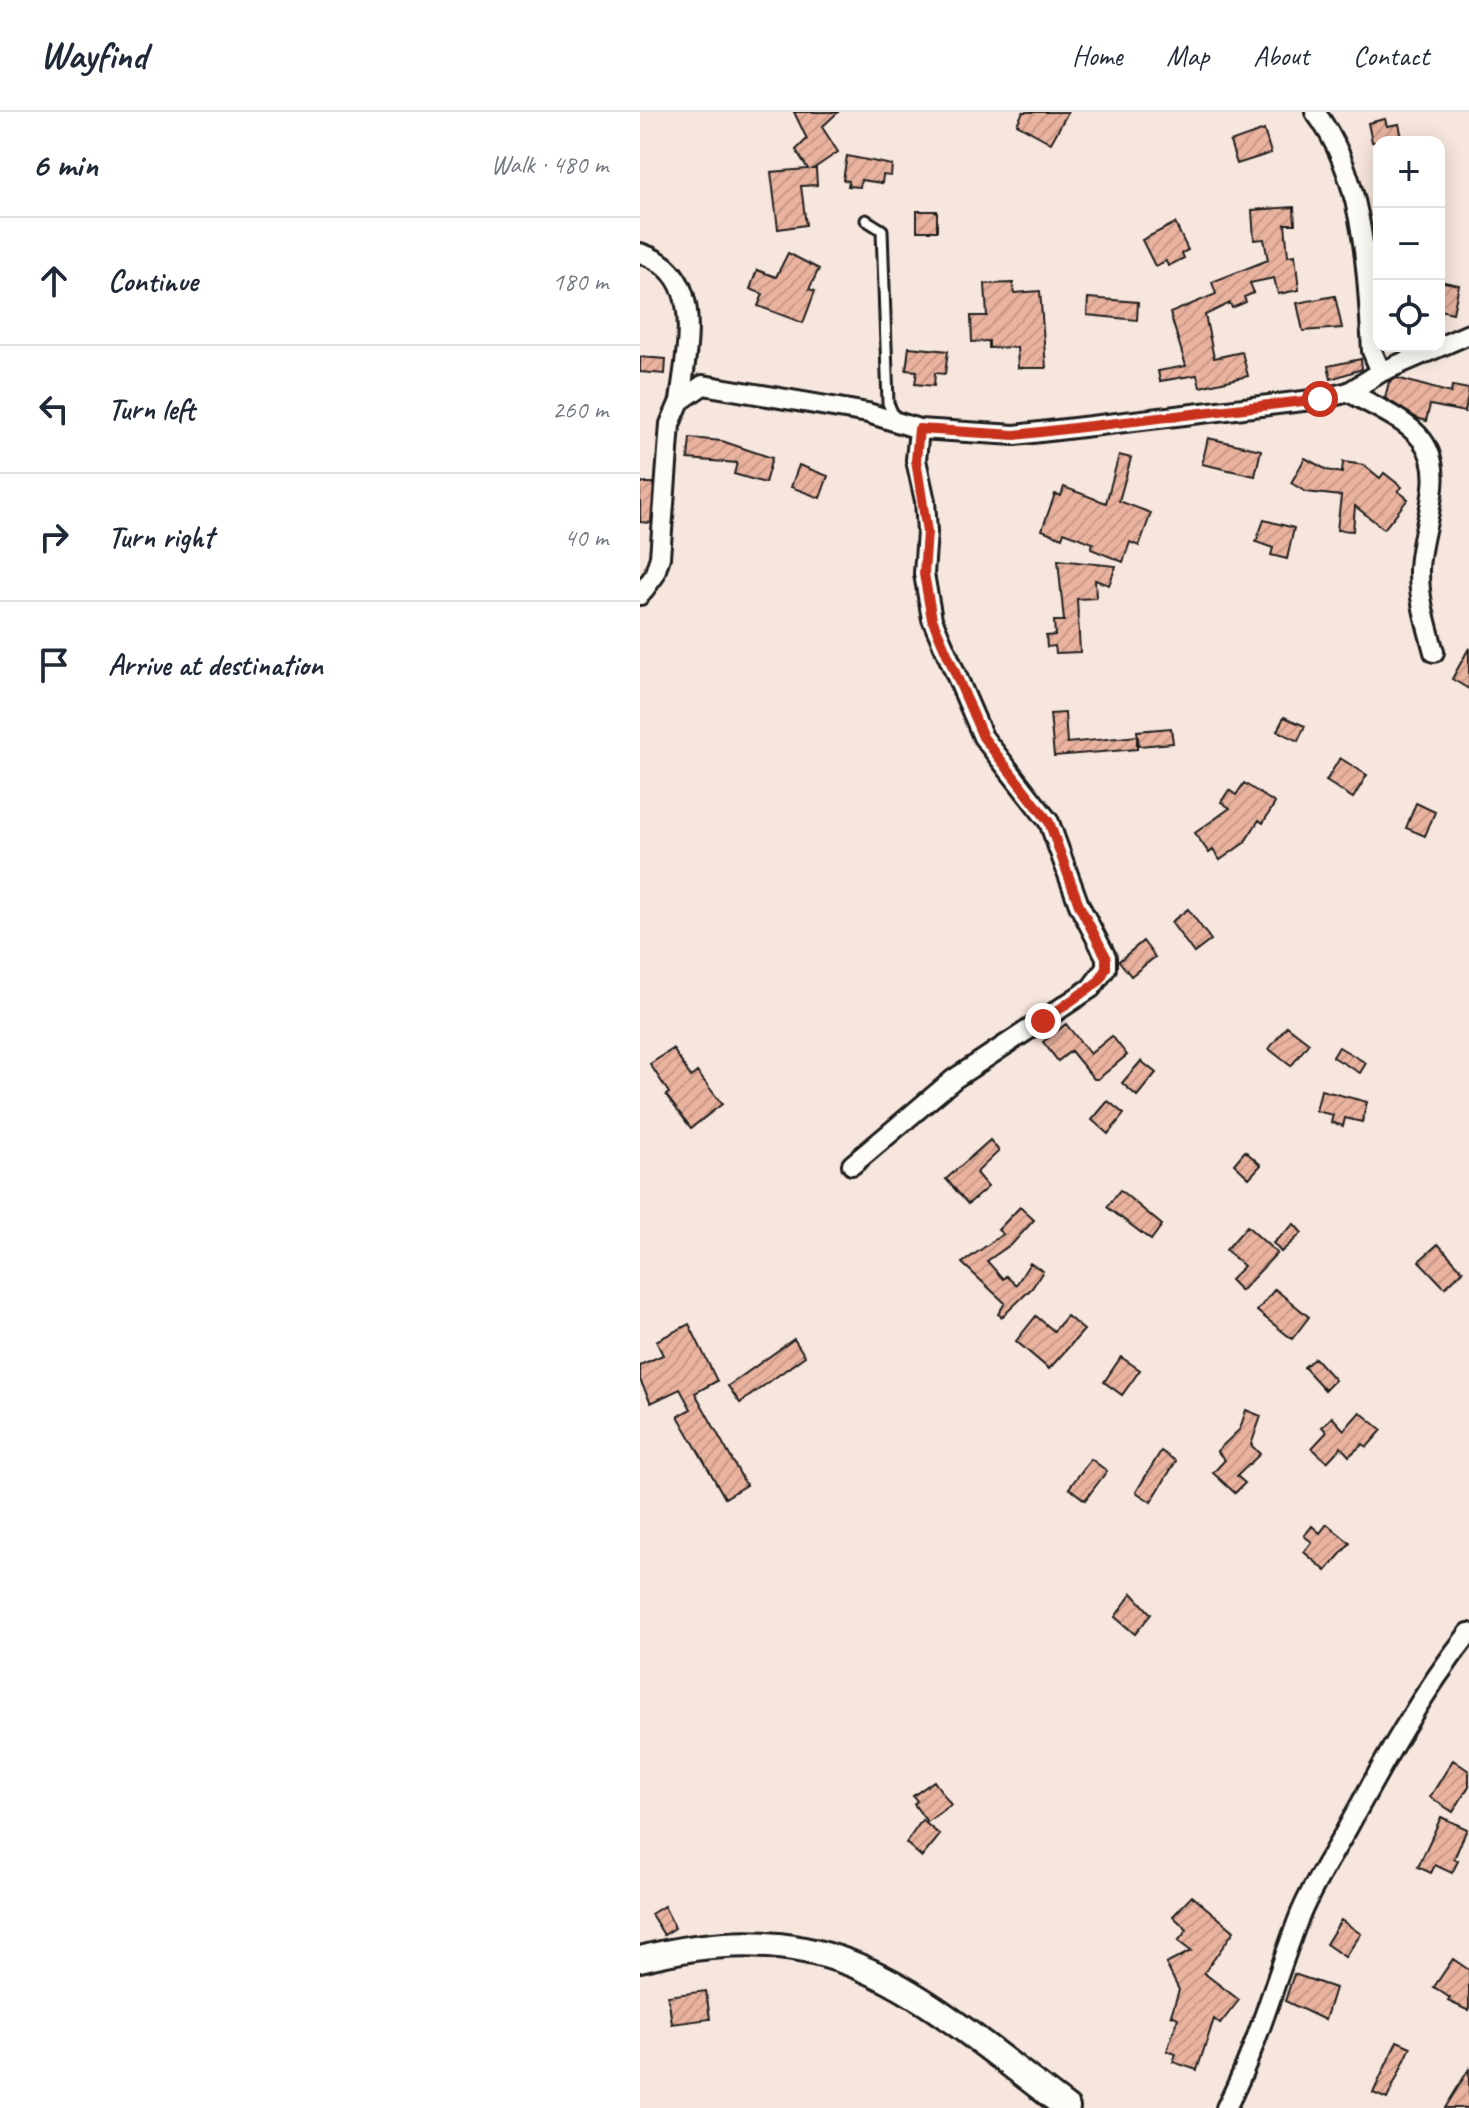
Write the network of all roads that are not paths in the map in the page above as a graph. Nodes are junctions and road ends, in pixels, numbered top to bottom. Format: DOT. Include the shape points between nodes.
graph roads {
  1 [pos="1315,112"];
  2 [pos="866,220"];
  3 [pos="640,253"];
  4 [pos="1469,334"];
  5 [pos="1381,372"];
  6 [pos="1349,392"];
  7 [pos="680,401"];
  8 [pos="896,422"];
  9 [pos="919,429"];
  10 [pos="640,595"];
  11 [pos="1434,652"];
  12 [pos="852,1165"];
  13 [pos="1469,1633"];
  14 [pos="640,1959"];
  15 [pos="1067,2108"];
  16 [pos="1226,2108"];
  1 -- 5 [label="street" via="1342,157 1352,188 1372,351"];
  2 -- 8 [label="lane" via="882,230 888,403"];
  3 -- 7 [label="street" via="678,278 686,296"];
  4 -- 5 [label="street"];
  5 -- 6 [label="street"];
  6 -- 9 [label="street" via="1015,435"];
  6 -- 11 [label="street" via="1420,437 1428,450 1432,497 1419,569 1421,603"];
  7 -- 8 [label="street" via="703,385"];
  7 -- 10 [label="street" via="670,424 660,557"];
  8 -- 9 [label="street"];
  9 -- 12 [label="street" via="916,460 932,619 983,737 1049,822 1079,905 1106,957 1106,968 1091,988 954,1079"];
  13 -- 16 [label="street" via="1398,1737 1313,1890"];
  14 -- 15 [label="main road" via="730,1943 829,1953 875,1971 933,2008"];
}
